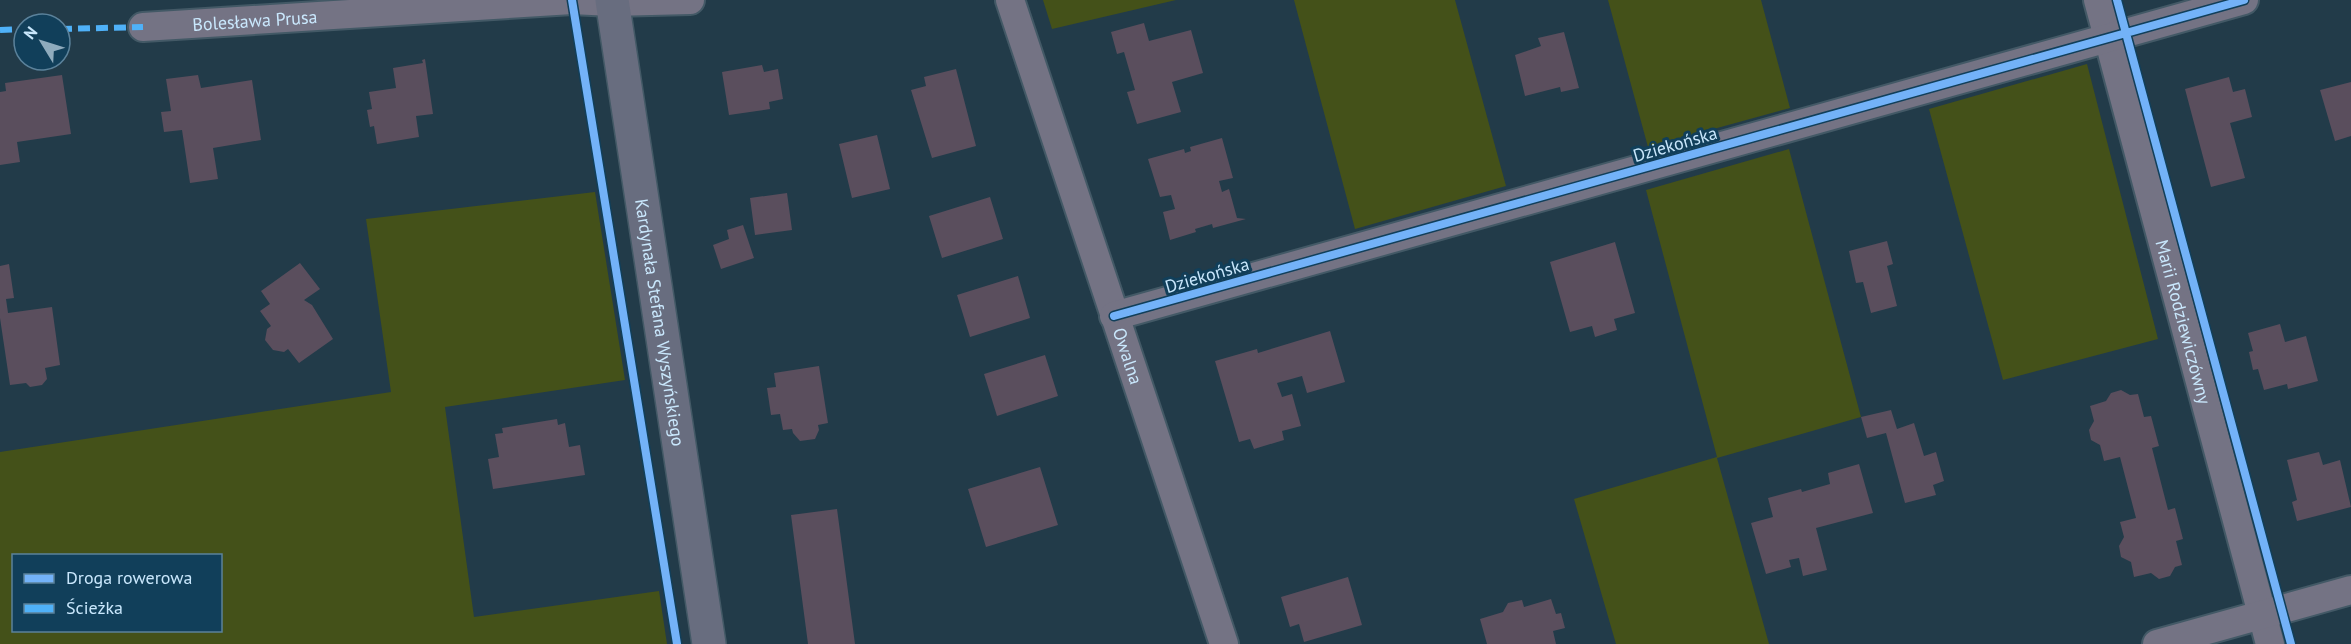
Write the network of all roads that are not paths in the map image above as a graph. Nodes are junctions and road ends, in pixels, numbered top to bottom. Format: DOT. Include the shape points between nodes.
graph roads {
  1 [pos="690,0"];
  2 [pos="1010,0"];
  3 [pos="2098,0"];
  4 [pos="2244,0"];
  5 [pos="612,1"];
  6 [pos="143,27"];
  7 [pos="2108,38"];
  8 [pos="1114,316"];
  9 [pos="2351,590"];
  10 [pos="2261,615"];
  11 [pos="708,644"];
  12 [pos="1224,644"];
  13 [pos="2157,644"];
  14 [pos="2270,644"];
  1 -- 5 [label="street, Bolesława Prusa"];
  2 -- 8 [label="street, Owalna"];
  3 -- 7 [label="street, Marii Rodziewiczówny"];
  4 -- 7 [label="street, Dziekońska"];
  5 -- 6 [label="street, Bolesława Prusa" via="572,0"];
  5 -- 11 [label="main road, Kardynała Stefana Wyszyńskiego"];
  7 -- 8 [label="street, Dziekońska"];
  7 -- 10 [label="street, Marii Rodziewiczówny"];
  8 -- 12 [label="street, Owalna"];
  9 -- 10 [label="street"];
  10 -- 13 [label="street"];
  10 -- 14 [label="street, Marii Rodziewiczówny"];
}
